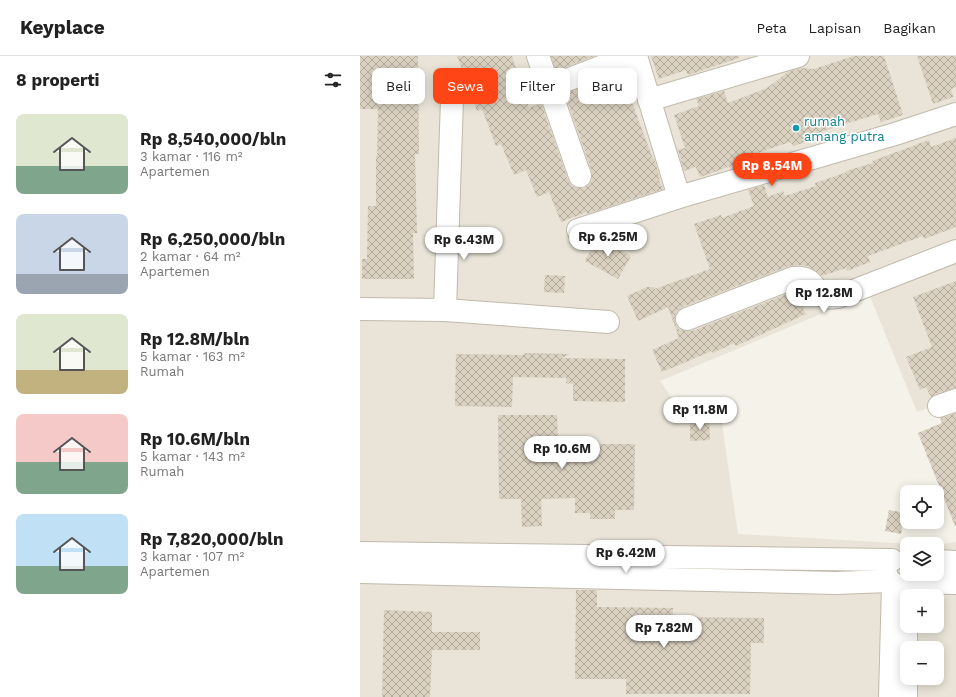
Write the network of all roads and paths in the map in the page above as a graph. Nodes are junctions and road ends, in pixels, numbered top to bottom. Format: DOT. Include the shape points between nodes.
graph roads {
  1 [pos="538,56"];
  2 [pos="629,56"];
  3 [pos="636,56"];
  4 [pos="798,56"];
  5 [pos="542,68"];
  6 [pos="570,79"];
  7 [pos="649,100"];
  8 [pos="452,104"];
  9 [pos="555,104"];
  10 [pos="956,114"];
  11 [pos="580,176"];
  12 [pos="679,197"];
  13 [pos="578,230"];
  14 [pos="956,251"];
  15 [pos="360,309"];
  16 [pos="445,310"];
  17 [pos="687,319"];
  18 [pos="608,322"];
  19 [pos="360,553"];
  20 [pos="944,562"];
  21 [pos="956,562"];
  22 [pos="360,572"];
  23 [pos="900,575"];
  24 [pos="900,575"];
  25 [pos="901,581"];
  26 [pos="902,581"];
  27 [pos="942,581"];
  28 [pos="956,583"];
  29 [pos="890,697"];
  30 [pos="906,697"];
  1 -- 5 [label="street"];
  2 -- 6 [label="street"];
  3 -- 7 [label="street"];
  4 -- 7 [label="street"];
  7 -- 12 [label="street"];
  8 -- 16 [label="street"];
  9 -- 11 [label="street"];
  10 -- 12 [label="street"];
  12 -- 13 [label="street"];
  14 -- 17 [label="street" via="838,297 821,294 806,278 793,278"];
  15 -- 16 [label="street"];
  16 -- 18 [label="street"];
  19 -- 23 [label="street"];
  20 -- 21 [label="street"];
  22 -- 24 [label="street" via="836,583"];
  25 -- 29 [label="street"];
  26 -- 30 [label="street"];
  27 -- 28 [label="street"];
}
